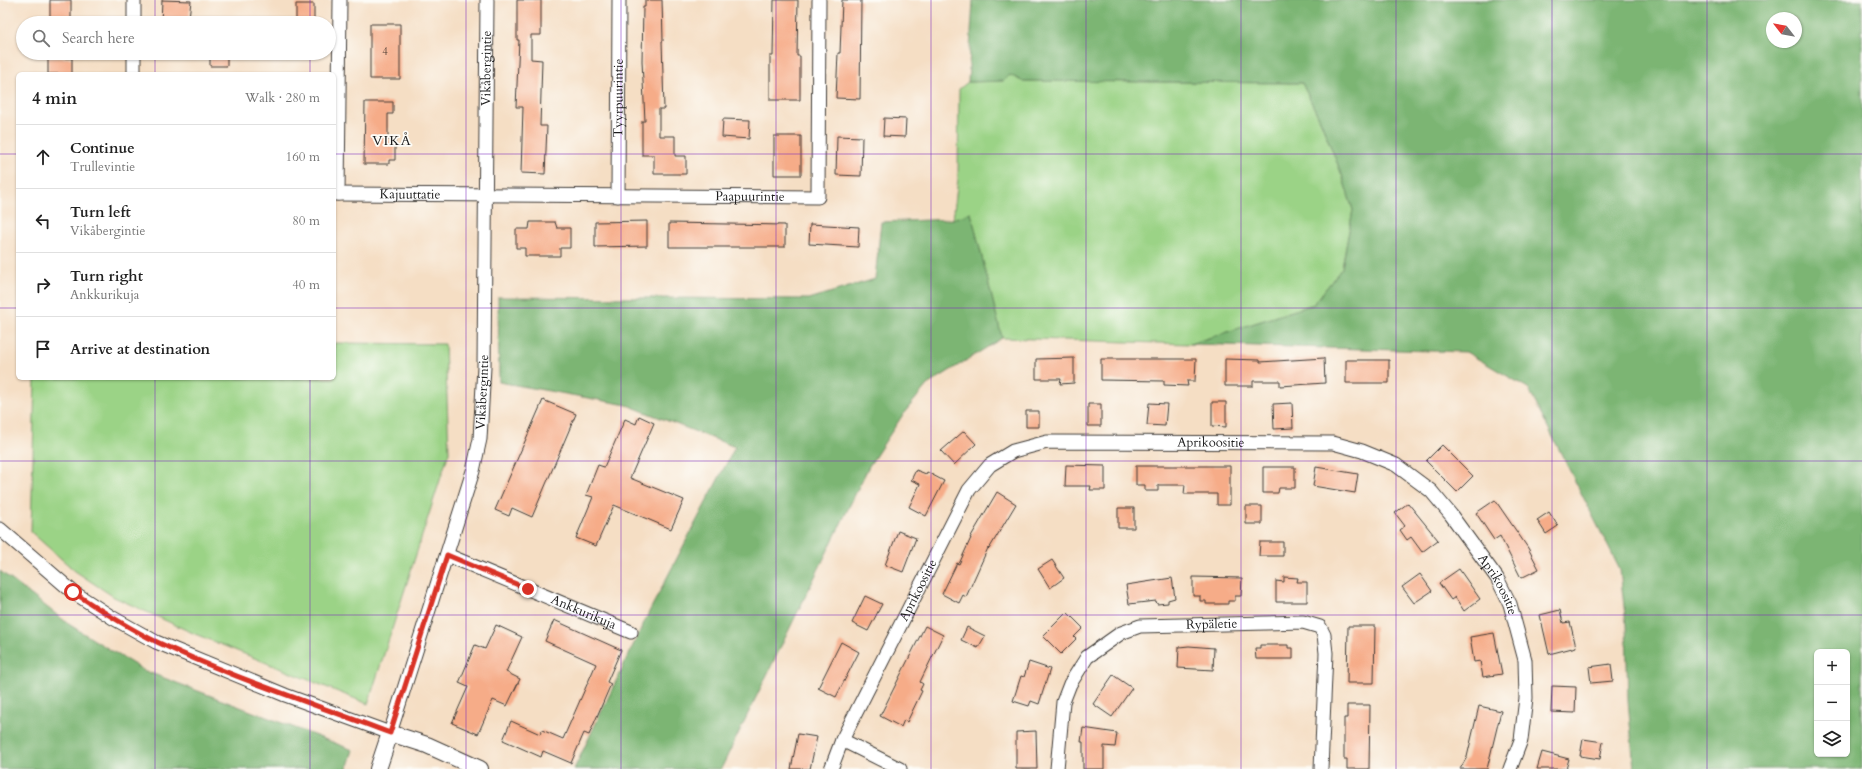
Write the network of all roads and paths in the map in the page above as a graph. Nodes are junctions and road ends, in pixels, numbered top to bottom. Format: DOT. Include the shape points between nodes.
graph roads {
  1 [pos="134,0"];
  2 [pos="340,0"];
  3 [pos="487,0"];
  4 [pos="619,0"];
  5 [pos="819,0"];
  6 [pos="134,16"];
  7 [pos="134,60"];
  8 [pos="134,72"];
  9 [pos="336,194"];
  10 [pos="486,194"];
  11 [pos="618,196"];
  12 [pos="0,529"];
  13 [pos="447,555"];
  14 [pos="631,632"];
  15 [pos="390,733"];
  16 [pos="842,740"];
  17 [pos="378,769"];
  18 [pos="480,769"];
  19 [pos="831,769"];
  20 [pos="900,769"];
  21 [pos="1058,769"];
  22 [pos="1321,769"];
  23 [pos="1510,769"];
  1 -- 6 [label="street"];
  2 -- 9 [label="street"];
  3 -- 10 [label="street, Vikåbergintie"];
  4 -- 11 [label="street, Tyyrpuurintie"];
  5 -- 11 [label="street, Paapuurintie" via="818,197"];
  7 -- 8 [label="street"];
  9 -- 10 [label="street, Kajuuttatie"];
  10 -- 11 [label="street, Paapuurintie"];
  10 -- 13 [label="street, Vikåbergintie" via="484,367 480,439"];
  12 -- 15 [label="street" via="73,592 156,642 284,695"];
  13 -- 14 [label="street, Ankkurikuja"];
  13 -- 15 [label="street, Vikåbergintie"];
  15 -- 17 [label="street, Vikåbergintie"];
  15 -- 18 [label="street" via="427,745"];
  16 -- 19 [label="street, Aprikoositie"];
  16 -- 20 [label="street"];
  16 -- 23 [label="street, Aprikoositie" via="969,490 990,465 1013,451 1047,442 1333,443 1362,450 1396,465 1431,491 1497,578 1510,604 1525,660 1526,698 1521,740"];
  21 -- 22 [label="street, Rypäletie" via="1063,702 1070,684 1087,657 1121,633 1140,626 1303,622 1320,627 1324,635 1326,653"];
}
